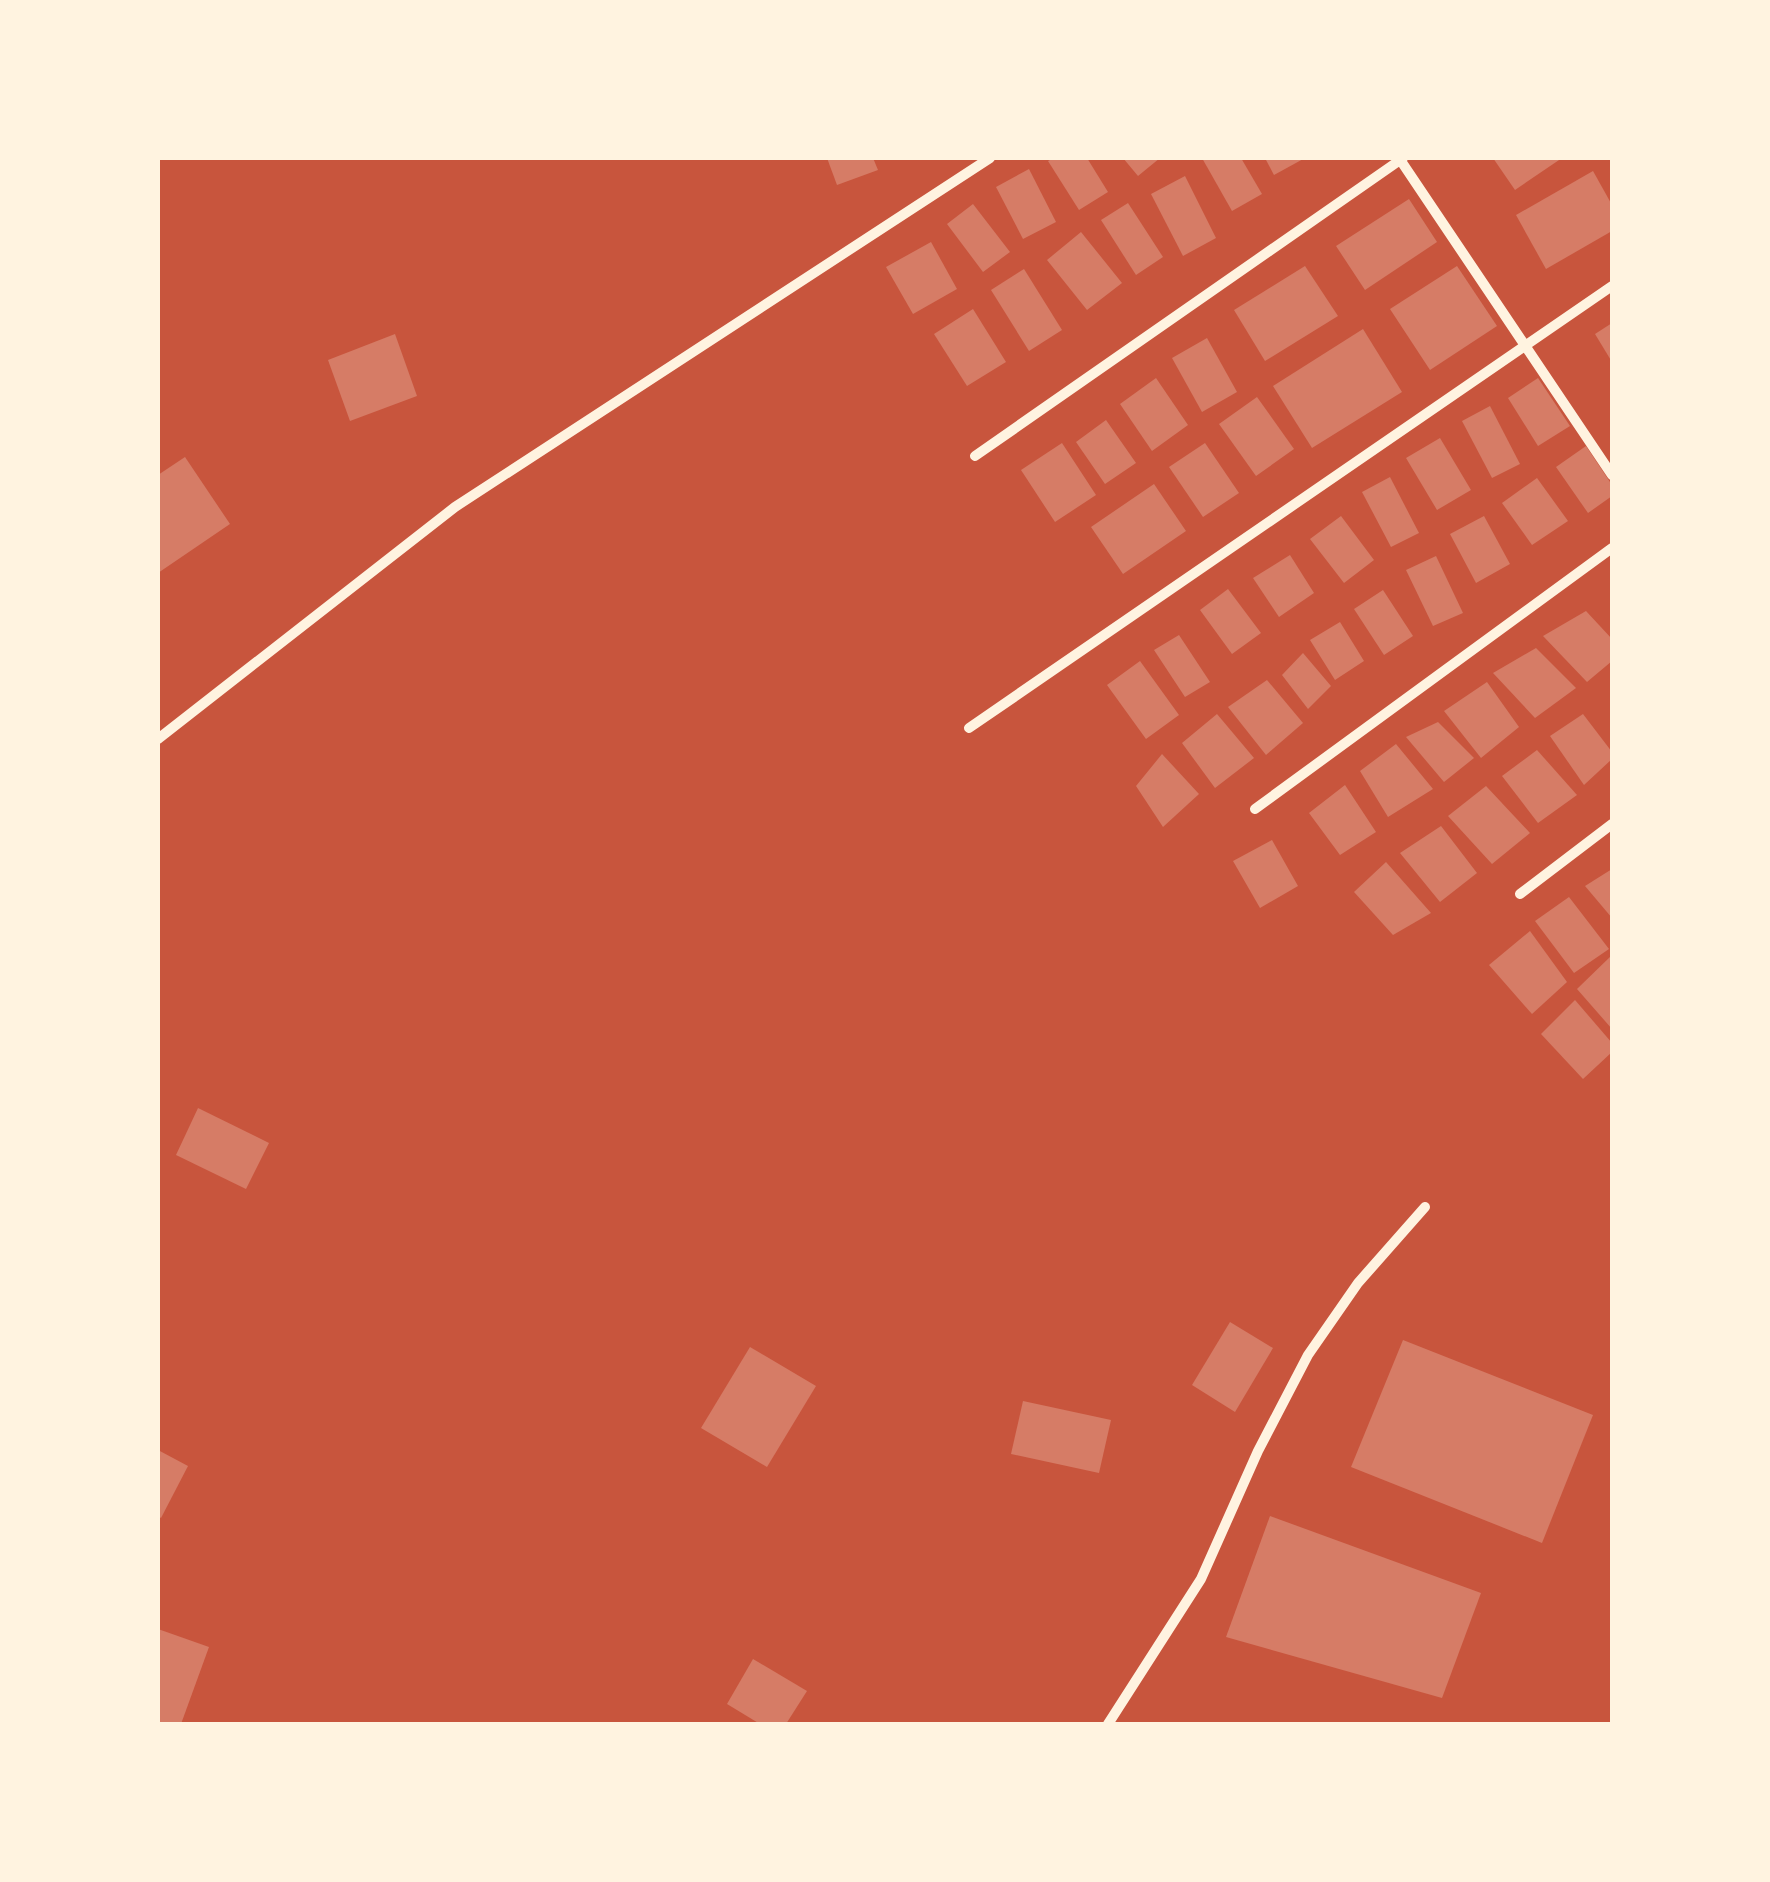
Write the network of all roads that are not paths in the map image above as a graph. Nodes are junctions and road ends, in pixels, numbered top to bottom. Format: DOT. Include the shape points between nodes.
graph roads {
  1 [pos="990,158"];
  2 [pos="1401,158"];
  3 [pos="1612,286"];
  4 [pos="1526,348"];
  5 [pos="976,456"];
  6 [pos="1612,474"];
  7 [pos="1612,548"];
  8 [pos="968,728"];
  9 [pos="158,740"];
  10 [pos="1254,809"];
  11 [pos="1612,824"];
  12 [pos="1520,894"];
  13 [pos="1426,1207"];
  14 [pos="1108,1724"];
  1 -- 9 [label="street" via="456,507"];
  2 -- 4 [label="street"];
  2 -- 5 [label="street"];
  3 -- 4 [label="street"];
  4 -- 6 [label="street"];
  4 -- 8 [label="street"];
  7 -- 10 [label="street"];
  11 -- 12 [label="street"];
  13 -- 14 [label="street" via="1358,1283 1308,1355 1201,1579"];
}
